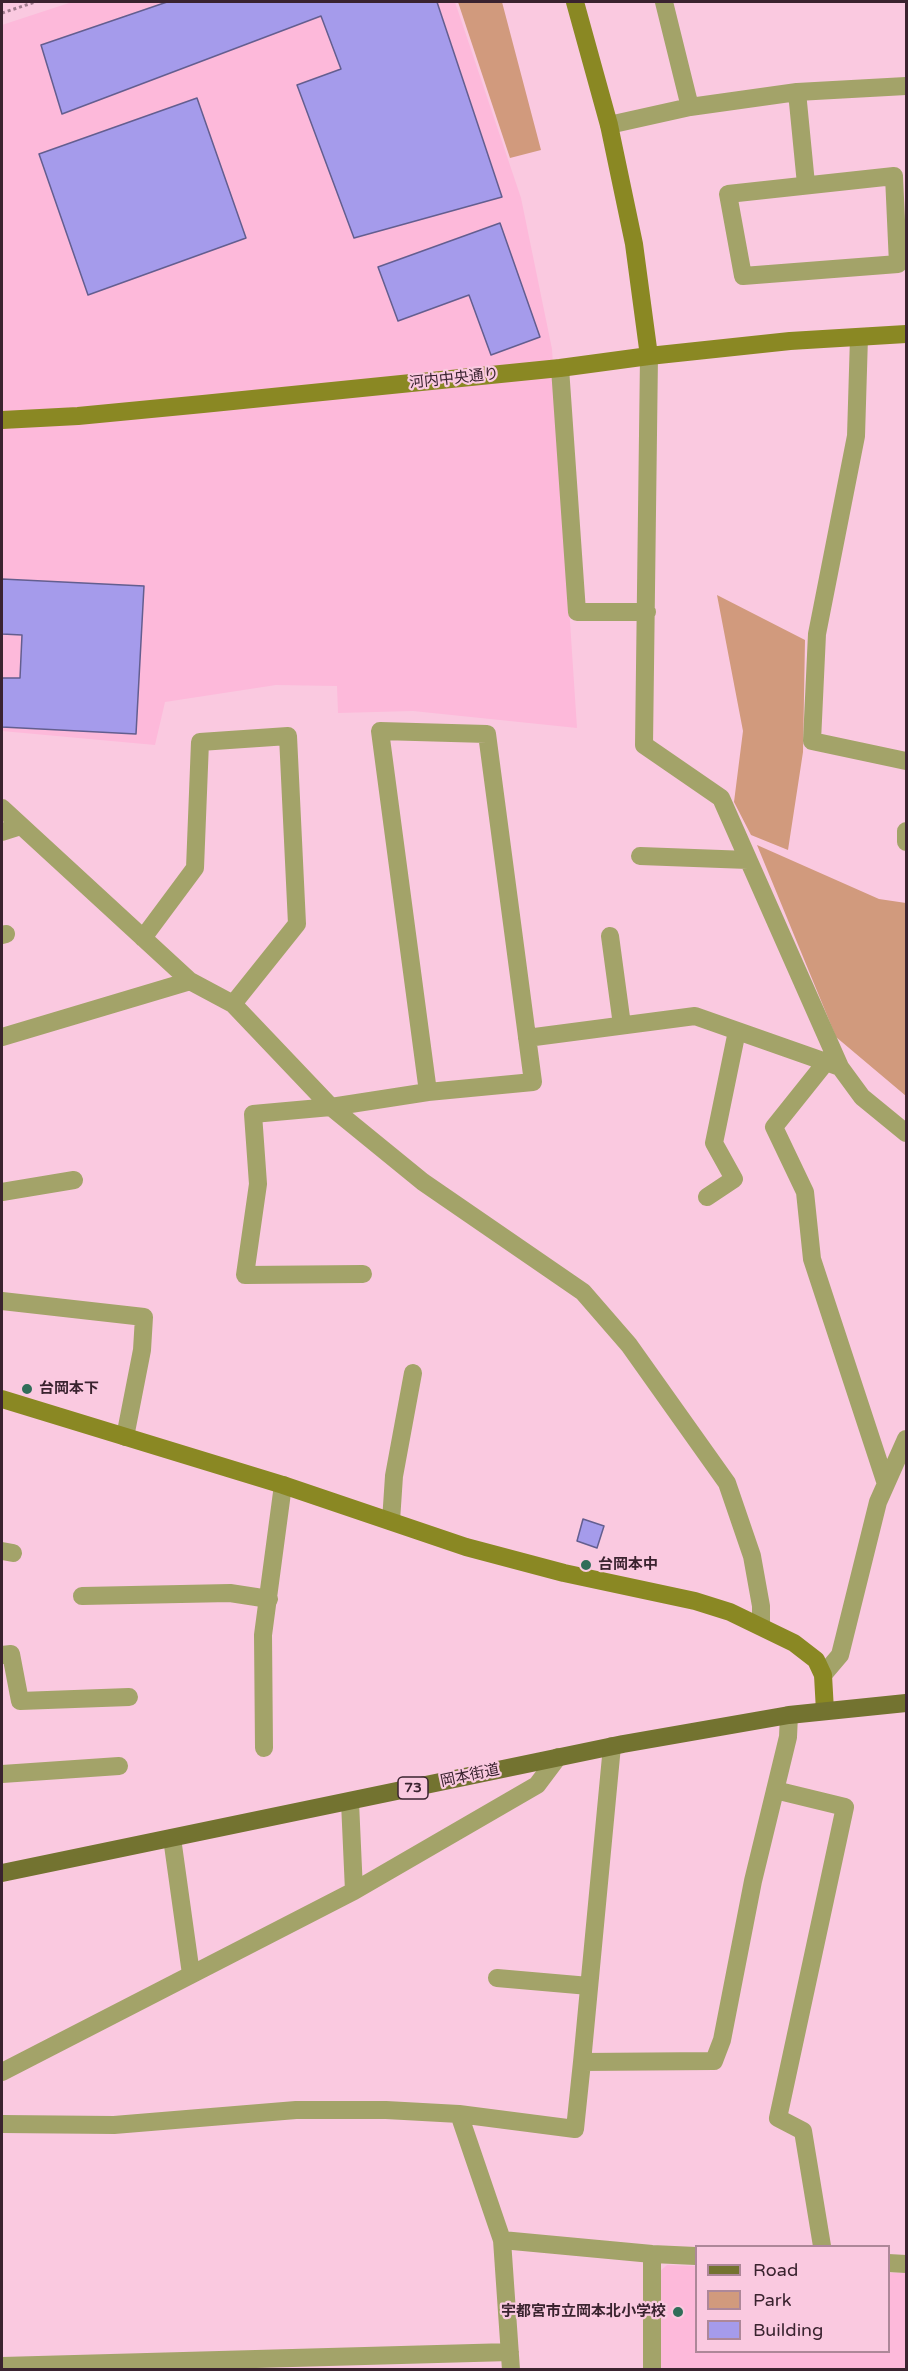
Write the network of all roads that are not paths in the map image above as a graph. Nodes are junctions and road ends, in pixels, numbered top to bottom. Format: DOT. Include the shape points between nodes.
graph roads {
  1 [pos="575,2"];
  2 [pos="664,2"];
  3 [pos="670,2"];
  4 [pos="906,86"];
  5 [pos="797,92"];
  6 [pos="690,107"];
  7 [pos="609,125"];
  8 [pos="806,184"];
  9 [pos="906,334"];
  10 [pos="859,337"];
  11 [pos="649,356"];
  12 [pos="560,368"];
  13 [pos="2,420"];
  14 [pos="647,612"];
  15 [pos="906,760"];
  16 [pos="2,808"];
  17 [pos="21,826"];
  18 [pos="906,831"];
  19 [pos="2,832"];
  20 [pos="906,842"];
  21 [pos="640,856"];
  22 [pos="748,860"];
  23 [pos="610,936"];
  24 [pos="143,938"];
  25 [pos="189,981"];
  26 [pos="233,1004"];
  27 [pos="622,1025"];
  28 [pos="737,1031"];
  29 [pos="2,1037"];
  30 [pos="527,1038"];
  31 [pos="833,1065"];
  32 [pos="428,1092"];
  33 [pos="331,1107"];
  34 [pos="906,1133"];
  35 [pos="74,1180"];
  36 [pos="2,1192"];
  37 [pos="707,1197"];
  38 [pos="363,1274"];
  39 [pos="2,1301"];
  40 [pos="413,1373"];
  41 [pos="2,1399"];
  42 [pos="125,1437"];
  43 [pos="906,1439"];
  44 [pos="886,1484"];
  45 [pos="283,1485"];
  46 [pos="391,1521"];
  47 [pos="82,1596"];
  48 [pos="269,1599"];
  49 [pos="761,1626"];
  50 [pos="2,1655"];
  51 [pos="823,1675"];
  52 [pos="9,1682"];
  53 [pos="129,1697"];
  54 [pos="906,1703"];
  55 [pos="825,1711"];
  56 [pos="789,1715"];
  57 [pos="612,1746"];
  58 [pos="264,1748"];
  59 [pos="558,1757"];
  60 [pos="119,1766"];
  61 [pos="2,1774"];
  62 [pos="775,1790"];
  63 [pos="350,1802"];
  64 [pos="172,1838"];
  65 [pos="2,1873"];
  66 [pos="354,1891"];
  67 [pos="191,1974"];
  68 [pos="497,1978"];
  69 [pos="590,1986"];
  70 [pos="582,2062"];
  71 [pos="2,2072"];
  72 [pos="459,2114"];
  73 [pos="2,2124"];
  74 [pos="502,2240"];
  75 [pos="822,2245"];
  76 [pos="652,2254"];
  77 [pos="695,2256"];
  78 [pos="890,2263"];
  79 [pos="906,2264"];
  80 [pos="510,2361"];
  81 [pos="2,2366"];
  82 [pos="652,2370"];
  1 -- 7 [label="street"];
  2 -- 3 [label="street"];
  2 -- 6 [label="street"];
  4 -- 5 [label="street"];
  5 -- 6 [label="street"];
  5 -- 8 [label="street"];
  6 -- 7 [label="street"];
  7 -- 11 [label="street" via="634,244"];
  8 -- 8 [label="street" via="728,194 743,276 898,264 894,176"];
  9 -- 10 [label="street, 河内中央通り"];
  10 -- 11 [label="street, 河内中央通り"];
  10 -- 15 [label="street" via="856,436 817,634 812,741"];
  11 -- 12 [label="street, 河内中央通り"];
  11 -- 14 [label="street"];
  12 -- 13 [label="street, 河内中央通り" via="89,415"];
  12 -- 14 [label="street" via="577,612"];
  14 -- 22 [label="street" via="644,745 721,798"];
  16 -- 17 [label="street"];
  17 -- 19 [label="street"];
  17 -- 24 [label="street"];
  18 -- 20 [label="street"];
  21 -- 22 [label="street"];
  22 -- 31 [label="street"];
  23 -- 27 [label="street"];
  24 -- 25 [label="street"];
  24 -- 26 [label="street" via="195,868 200,742 288,736 297,924"];
  25 -- 26 [label="street"];
  25 -- 29 [label="street"];
  26 -- 33 [label="street"];
  27 -- 28 [label="street" via="695,1016"];
  27 -- 30 [label="street"];
  28 -- 31 [label="street"];
  28 -- 37 [label="street" via="714,1143 734,1179"];
  30 -- 32 [label="street" via="532,1082"];
  30 -- 32 [label="street" via="487,734 380,731"];
  31 -- 34 [label="street" via="862,1097"];
  31 -- 44 [label="street" via="774,1127 805,1192 812,1259"];
  32 -- 33 [label="street"];
  33 -- 38 [label="street" via="254,1114 258,1184 245,1275"];
  33 -- 49 [label="street" via="423,1182 583,1292 629,1344 727,1483 752,1556"];
  35 -- 36 [label="street"];
  39 -- 42 [label="street" via="144,1317 142,1350"];
  40 -- 46 [label="street" via="394,1476"];
  41 -- 42 [label="street"];
  42 -- 45 [label="street"];
  43 -- 44 [label="street"];
  44 -- 51 [label="street" via="878,1502 840,1655"];
  45 -- 46 [label="street"];
  45 -- 48 [label="street"];
  46 -- 49 [label="street" via="526,1563 695,1601"];
  47 -- 48 [label="street" via="230,1593"];
  48 -- 58 [label="street" via="263,1635"];
  49 -- 51 [label="street" via="806,1650"];
  50 -- 52 [label="street" via="11,1654"];
  51 -- 55 [label="street"];
  52 -- 53 [label="street" via="20,1701"];
  54 -- 55 [label="main road, 岡本街道 / 73"];
  55 -- 56 [label="main road, 岡本街道 / 73"];
  56 -- 57 [label="main road, 岡本街道 / 73"];
  56 -- 62 [label="street" via="788,1737"];
  57 -- 59 [label="main road, 岡本街道 / 73"];
  57 -- 69 [label="street"];
  59 -- 63 [label="main road, 岡本街道 / 73"];
  59 -- 66 [label="street" via="537,1785"];
  60 -- 61 [label="street"];
  62 -- 70 [label="street" via="722,2040 714,2061"];
  62 -- 75 [label="street" via="845,1807 778,2118 803,2131"];
  63 -- 64 [label="main road, 岡本街道 / 73"];
  63 -- 66 [label="street"];
  64 -- 65 [label="main road, 岡本街道 / 73"];
  64 -- 67 [label="street"];
  66 -- 67 [label="street"];
  67 -- 71 [label="street"];
  68 -- 69 [label="street"];
  69 -- 70 [label="street"];
  70 -- 72 [label="street" via="575,2129"];
  72 -- 73 [label="street" via="296,2110 114,2125"];
  72 -- 74 [label="street"];
  74 -- 76 [label="street"];
  74 -- 80 [label="street"];
  76 -- 77 [label="street"];
  76 -- 82 [label="street"];
  78 -- 79 [label="street"];
  80 -- 81 [label="street"];
}
